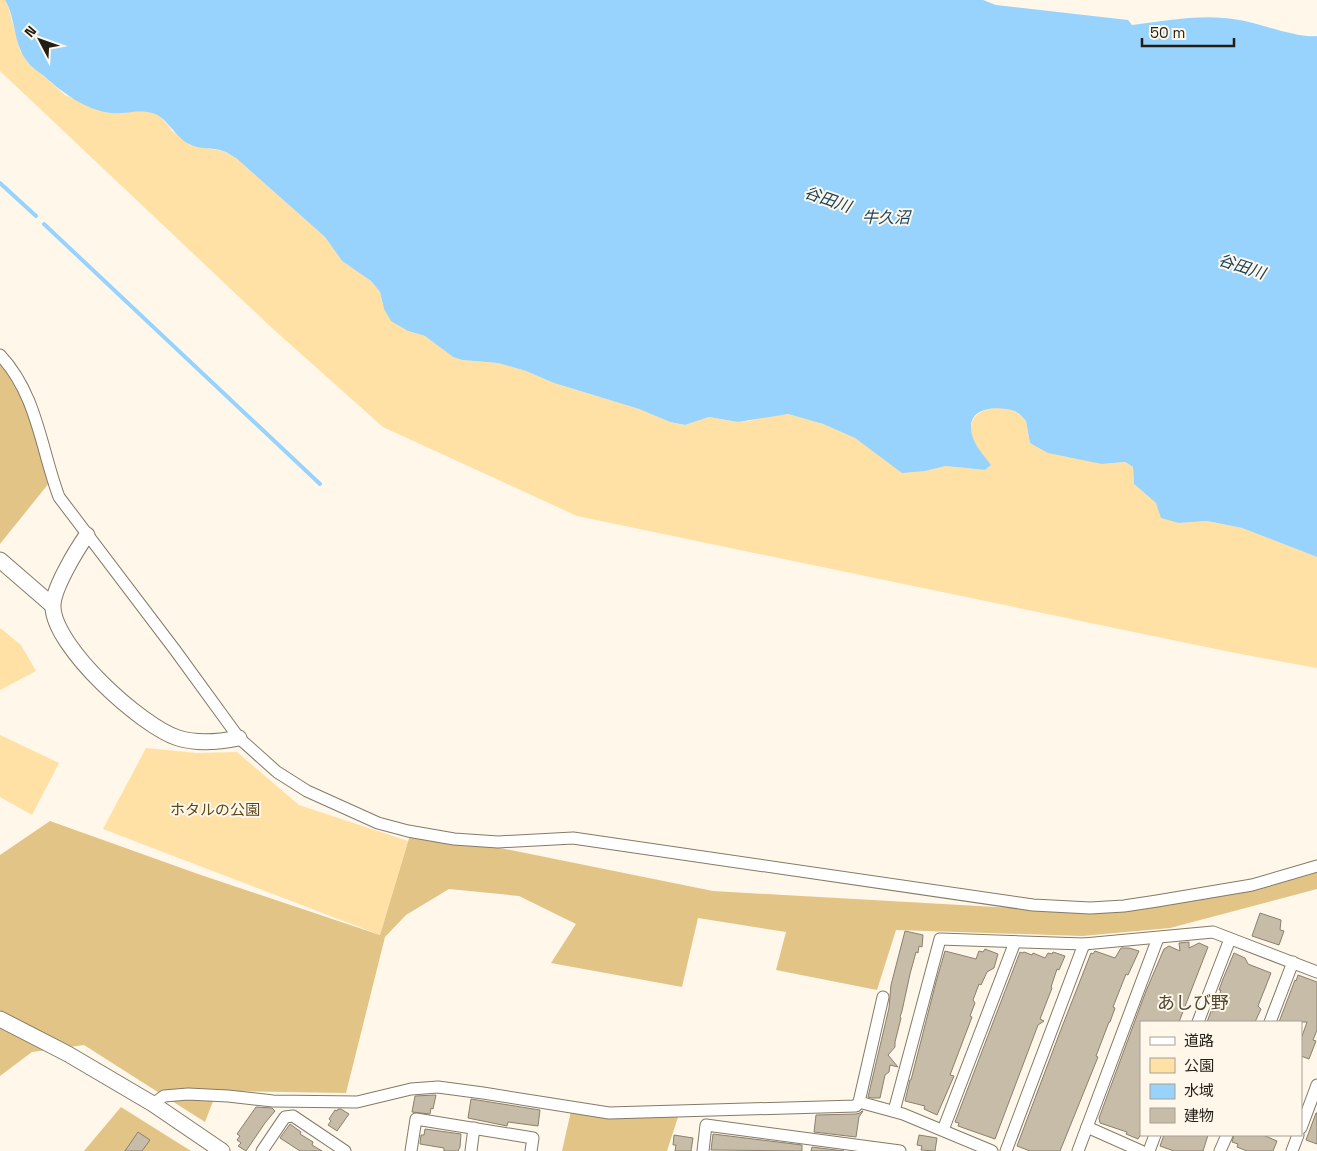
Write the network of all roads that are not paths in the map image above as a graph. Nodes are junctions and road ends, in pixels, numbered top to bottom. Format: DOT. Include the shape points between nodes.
graph roads {
  1 [pos="0,355"];
  2 [pos="87,535"];
  3 [pos="0,560"];
  4 [pos="52,605"];
  5 [pos="238,738"];
  6 [pos="1317,866"];
  7 [pos="1158,938"];
  8 [pos="1230,939"];
  9 [pos="1015,942"];
  10 [pos="1084,944"];
  11 [pos="1293,962"];
  12 [pos="1317,972"];
  13 [pos="883,997"];
  14 [pos="0,1019"];
  15 [pos="1198,1021"];
  16 [pos="1270,1021"];
  17 [pos="1317,1085"];
  18 [pos="859,1102"];
  19 [pos="153,1104"];
  20 [pos="894,1111"];
  21 [pos="1302,1125"];
  22 [pos="1087,1127"];
  23 [pos="474,1128"];
  24 [pos="943,1130"];
  25 [pos="1156,1136"];
  26 [pos="1227,1136"];
  27 [pos="1298,1136"];
  28 [pos="222,1151"];
  29 [pos="262,1151"];
  30 [pos="344,1151"];
  31 [pos="411,1151"];
  32 [pos="471,1151"];
  33 [pos="531,1151"];
  34 [pos="703,1151"];
  35 [pos="900,1151"];
  36 [pos="992,1151"];
  37 [pos="1006,1151"];
  38 [pos="1078,1151"];
  39 [pos="1141,1151"];
  40 [pos="1149,1151"];
  41 [pos="1220,1151"];
  42 [pos="1292,1151"];
  1 -- 2 [label="street" via="21,382 32,404 59,497"];
  2 -- 4 [label="street" via="78,547"];
  2 -- 5 [label="street"];
  3 -- 4 [label="street"];
  4 -- 5 [label="street" via="55,621 86,667 160,730 189,741 221,742"];
  5 -- 6 [label="street" via="277,772 307,791 378,823 454,839 498,842 573,838 896,882 1033,906 1090,908 1157,902 1252,885"];
  7 -- 8 [label="street" via="1213,932"];
  7 -- 10 [label="street"];
  7 -- 22 [label="street"];
  8 -- 11 [label="street"];
  8 -- 15 [label="street"];
  9 -- 10 [label="street"];
  9 -- 20 [label="street" via="940,939"];
  9 -- 24 [label="street"];
  10 -- 37 [label="street"];
  11 -- 12 [label="street"];
  11 -- 16 [label="street"];
  13 -- 18 [label="street"];
  14 -- 19 [label="street"];
  17 -- 21 [label="street"];
  18 -- 19 [label="street" via="856,1106 609,1113 438,1087 411,1089 357,1102 273,1101 188,1094 164,1096"];
  18 -- 20 [label="street"];
  19 -- 28 [label="street"];
  20 -- 24 [label="street"];
  22 -- 38 [label="street"];
  22 -- 39 [label="street"];
  23 -- 31 [label="street" via="416,1119"];
  23 -- 32 [label="street"];
  23 -- 33 [label="street" via="533,1138"];
  24 -- 36 [label="street"];
  25 -- 40 [label="street"];
  26 -- 41 [label="street"];
  27 -- 42 [label="street"];
  29 -- 30 [label="street" via="285,1117 293,1116"];
  34 -- 35 [label="street" via="706,1125"];
}
